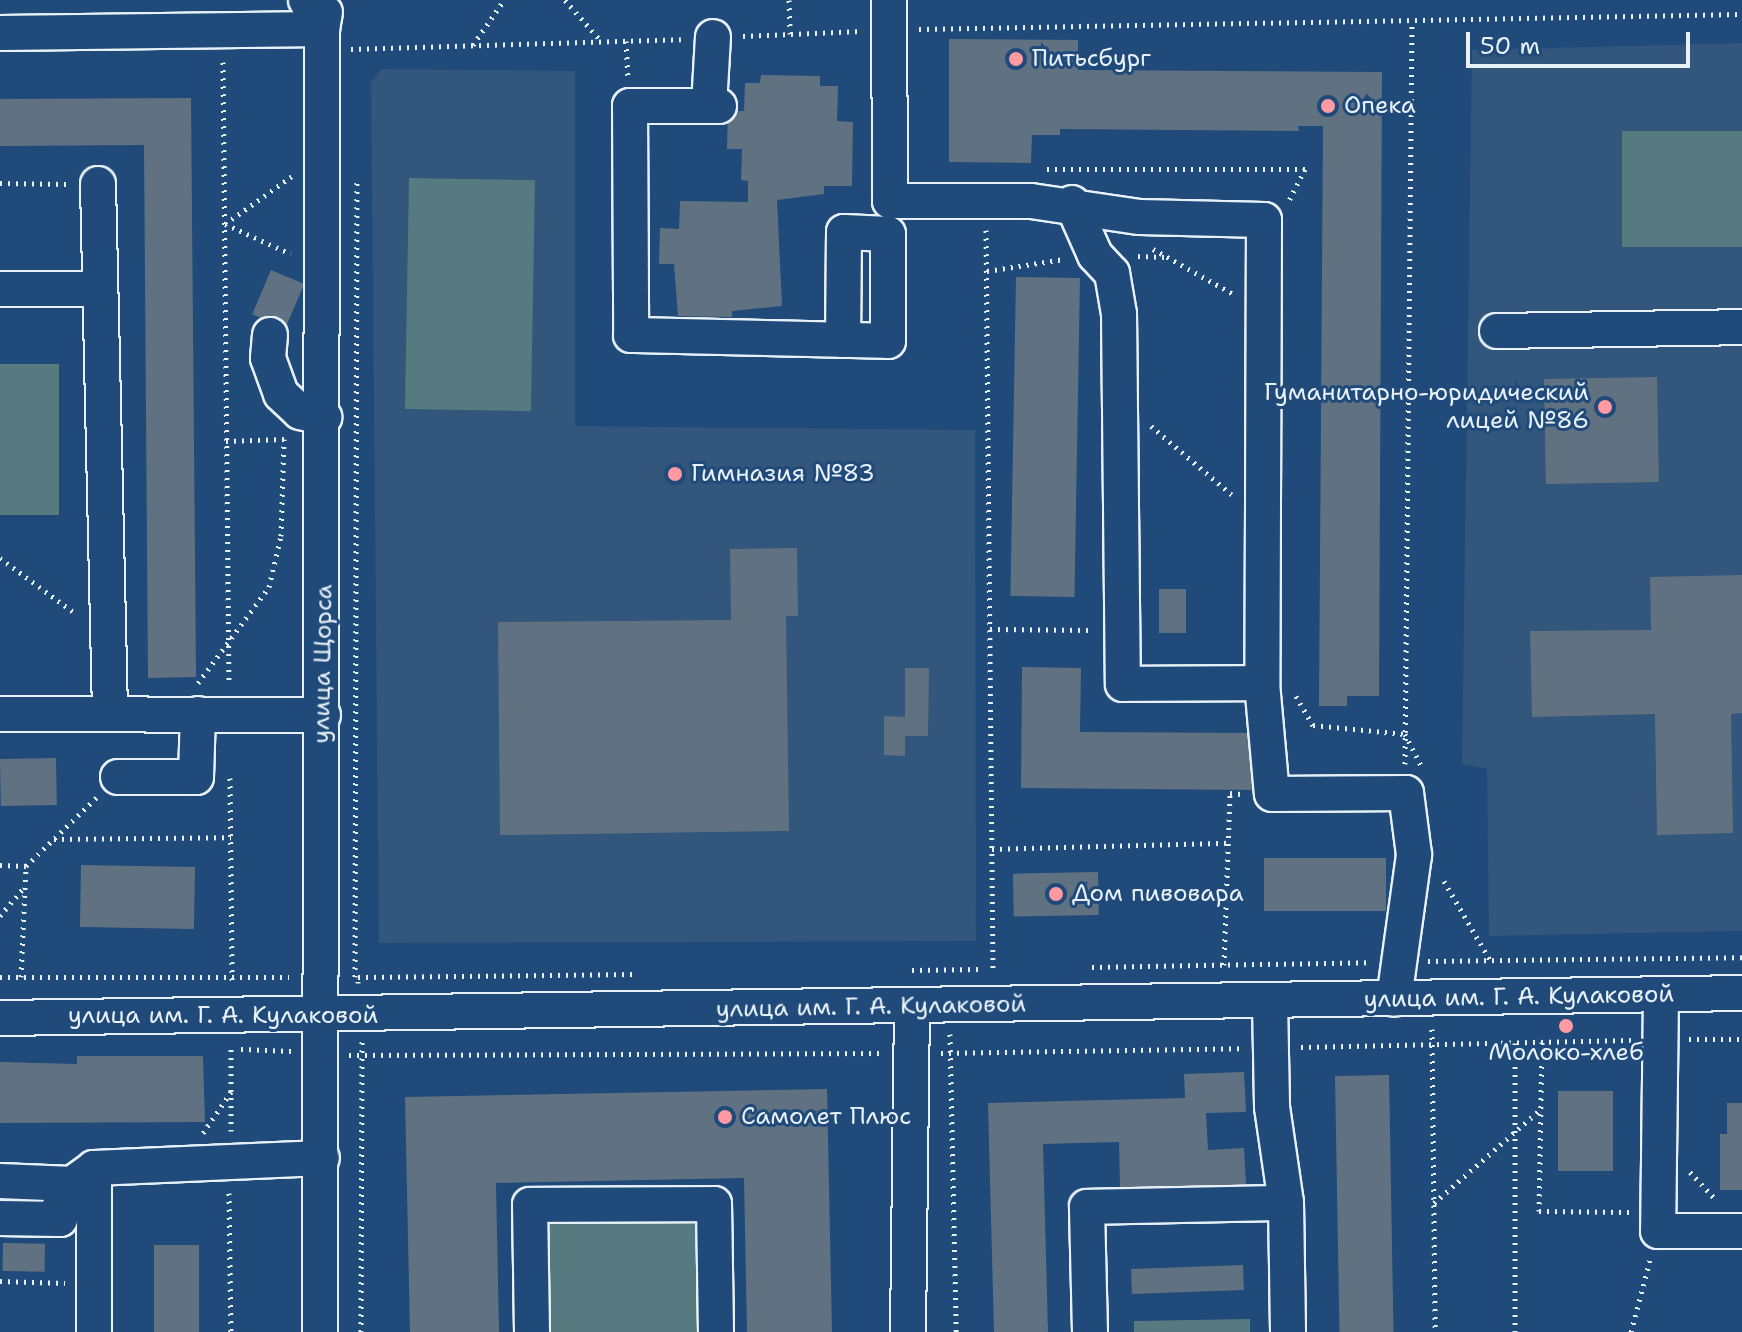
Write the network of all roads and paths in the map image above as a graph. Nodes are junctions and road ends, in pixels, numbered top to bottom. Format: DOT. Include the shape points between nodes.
graph roads {
  1 [pos="504,0"];
  2 [pos="565,0"];
  3 [pos="789,0"];
  4 [pos="318,10"];
  5 [pos="1742,14"];
  6 [pos="889,15"];
  7 [pos="1412,21"];
  8 [pos="233,30"];
  9 [pos="0,33"];
  10 [pos="790,34"];
  11 [pos="713,37"];
  12 [pos="602,42"];
  13 [pos="472,45"];
  14 [pos="356,64"];
  15 [pos="1034,169"];
  16 [pos="357,173"];
  17 [pos="0,183"];
  18 [pos="98,184"];
  19 [pos="986,200"];
  20 [pos="1072,203"];
  21 [pos="1287,205"];
  22 [pos="889,217"];
  23 [pos="1140,217"];
  24 [pos="0,289"];
  25 [pos="97,289"];
  26 [pos="1267,313"];
  27 [pos="1742,327"];
  28 [pos="1497,331"];
  29 [pos="270,335"];
  30 [pos="843,340"];
  31 [pos="1119,408"];
  32 [pos="324,429"];
  33 [pos="284,439"];
  34 [pos="226,441"];
  35 [pos="1265,523"];
  36 [pos="0,558"];
  37 [pos="990,629"];
  38 [pos="1122,631"];
  39 [pos="108,639"];
  40 [pos="227,643"];
  41 [pos="1277,686"];
  42 [pos="110,713"];
  43 [pos="0,714"];
  44 [pos="214,714"];
  45 [pos="323,715"];
  46 [pos="359,717"];
  47 [pos="1405,734"];
  48 [pos="118,777"];
  49 [pos="1406,793"];
  50 [pos="1272,794"];
  51 [pos="231,837"];
  52 [pos="54,839"];
  53 [pos="1229,843"];
  54 [pos="992,849"];
  55 [pos="0,865"];
  56 [pos="26,866"];
  57 [pos="1442,879"];
  58 [pos="25,886"];
  59 [pos="0,916"];
  60 [pos="1742,957"];
  61 [pos="1490,960"];
  62 [pos="1400,961"];
  63 [pos="1224,965"];
  64 [pos="1086,968"];
  65 [pos="949,969"];
  66 [pos="993,969"];
  67 [pos="1009,969"];
  68 [pos="906,970"];
  69 [pos="642,974"];
  70 [pos="232,975"];
  71 [pos="0,977"];
  72 [pos="21,977"];
  73 [pos="1742,993"];
  74 [pos="1661,995"];
  75 [pos="1431,998"];
  76 [pos="1394,999"];
  77 [pos="1270,1001"];
  78 [pos="950,1005"];
  79 [pos="912,1006"];
  80 [pos="360,1015"];
  81 [pos="323,1016"];
  82 [pos="0,1018"];
  83 [pos="1661,1039"];
  84 [pos="1742,1039"];
  85 [pos="1542,1042"];
  86 [pos="1515,1043"];
  87 [pos="1433,1044"];
  88 [pos="231,1091"];
  89 [pos="1541,1109"];
  90 [pos="1515,1129"];
  91 [pos="1659,1140"];
  92 [pos="322,1158"];
  93 [pos="182,1164"];
  94 [pos="94,1168"];
  95 [pos="0,1181"];
  96 [pos="61,1184"];
  97 [pos="1286,1203"];
  98 [pos="1434,1203"];
  99 [pos="0,1218"];
  100 [pos="1732,1218"];
  101 [pos="1658,1221"];
  102 [pos="0,1281"];
  103 [pos="94,1284"];
  104 [pos="94,1332"];
  105 [pos="320,1332"];
  106 [pos="361,1332"];
  107 [pos="532,1332"];
  108 [pos="716,1332"];
  109 [pos="908,1332"];
  110 [pos="956,1332"];
  111 [pos="1090,1332"];
  112 [pos="1288,1332"];
  113 [pos="1435,1332"];
  114 [pos="1515,1332"];
  115 [pos="1631,1332"];
  1 -- 13 [label="path"];
  2 -- 12 [label="path"];
  3 -- 10 [label="path"];
  4 -- 8 [label="street"];
  4 -- 32 [label="street, улица Щорса"];
  5 -- 7 [label="path"];
  6 -- 7 [label="path"];
  6 -- 10 [label="path"];
  6 -- 22 [label="street"];
  7 -- 47 [label="path"];
  8 -- 9 [label="street"];
  8 -- 34 [label="path" via="223,51"];
  10 -- 11 [label="path"];
  11 -- 12 [label="path"];
  11 -- 30 [label="street" via="714,106 630,106 631,335"];
  12 -- 13 [label="path"];
  13 -- 14 [label="path" via="356,49"];
  15 -- 21 [label="path" via="1305,169"];
  16 -- 46 [label="path"];
  17 -- 18 [label="path"];
  18 -- 25 [label="street"];
  19 -- 20 [label="street"];
  19 -- 22 [label="street"];
  19 -- 37 [label="path"];
  20 -- 23 [label="street"];
  20 -- 31 [label="street" via="1095,255 1112,273 1119,314"];
  22 -- 30 [label="street" via="844,232"];
  22 -- 30 [label="street" via="888,341"];
  23 -- 26 [label="path" via="1143,242"];
  23 -- 26 [label="street" via="1264,220"];
  24 -- 25 [label="street"];
  25 -- 39 [label="street"];
  26 -- 35 [label="street"];
  27 -- 28 [label="street"];
  29 -- 32 [label="street" via="268,358 281,394"];
  31 -- 35 [label="path" via="1148,423"];
  31 -- 38 [label="street"];
  32 -- 33 [label="path"];
  32 -- 45 [label="street, улица Щорса"];
  33 -- 34 [label="path"];
  33 -- 40 [label="path" via="281,536 269,587"];
  34 -- 40 [label="path"];
  35 -- 41 [label="street"];
  36 -- 39 [label="path"];
  37 -- 38 [label="path"];
  37 -- 54 [label="path"];
  38 -- 41 [label="street" via="1123,684"];
  39 -- 42 [label="street"];
  40 -- 44 [label="path"];
  41 -- 47 [label="path" via="1313,725"];
  41 -- 50 [label="street"];
  42 -- 43 [label="street"];
  42 -- 44 [label="street"];
  44 -- 45 [label="street"];
  44 -- 48 [label="street" via="196,777"];
  45 -- 81 [label="street, улица Щорса"];
  47 -- 49 [label="path"];
  48 -- 52 [label="path"];
  49 -- 50 [label="street"];
  49 -- 62 [label="street" via="1414,855"];
  50 -- 53 [label="path" via="1230,793"];
  51 -- 52 [label="path"];
  52 -- 56 [label="path"];
  53 -- 54 [label="path"];
  53 -- 63 [label="path"];
  54 -- 66 [label="path"];
  55 -- 56 [label="path"];
  56 -- 58 [label="path"];
  57 -- 61 [label="path"];
  58 -- 59 [label="path"];
  58 -- 72 [label="path"];
  60 -- 61 [label="path"];
  61 -- 62 [label="path"];
  62 -- 63 [label="path"];
  62 -- 76 [label="street"];
  63 -- 64 [label="path"];
  65 -- 66 [label="path"];
  65 -- 68 [label="path"];
  65 -- 78 [label="path"];
  66 -- 67 [label="path"];
  69 -- 80 [label="path" via="358,977"];
  70 -- 72 [label="path"];
  71 -- 72 [label="path"];
  73 -- 74 [label="street, улица им. Г. А. Кулаковой"];
  74 -- 75 [label="street, улица им. Г. А. Кулаковой"];
  74 -- 83 [label="street"];
  75 -- 76 [label="street, улица им. Г. А. Кулаковой"];
  75 -- 87 [label="path"];
  76 -- 77 [label="street, улица им. Г. А. Кулаковой"];
  77 -- 78 [label="street, улица им. Г. А. Кулаковой"];
  77 -- 97 [label="street" via="1272,1107"];
  78 -- 79 [label="street, улица им. Г. А. Кулаковой"];
  78 -- 110 [label="path"];
  79 -- 80 [label="street, улица им. Г. А. Кулаковой"];
  79 -- 109 [label="street"];
  80 -- 81 [label="street, улица им. Г. А. Кулаковой"];
  80 -- 106 [label="path"];
  81 -- 82 [label="street, улица им. Г. А. Кулаковой"];
  81 -- 92 [label="street, улица Щорса"];
  83 -- 84 [label="path"];
  83 -- 85 [label="path"];
  83 -- 91 [label="street"];
  85 -- 86 [label="path"];
  85 -- 89 [label="path"];
  86 -- 87 [label="path"];
  86 -- 90 [label="path"];
  87 -- 98 [label="path"];
  88 -- 93 [label="path"];
  89 -- 90 [label="path"];
  89 -- 101 [label="path" via="1539,1211"];
  90 -- 98 [label="path"];
  90 -- 114 [label="path"];
  91 -- 100 [label="path"];
  91 -- 101 [label="street"];
  92 -- 93 [label="street"];
  92 -- 105 [label="street, улица Щорса"];
  93 -- 94 [label="street"];
  94 -- 96 [label="street" via="72,1184"];
  94 -- 103 [label="street"];
  95 -- 96 [label="street"];
  96 -- 99 [label="street" via="60,1219"];
  97 -- 111 [label="street" via="1087,1207"];
  97 -- 112 [label="street"];
  98 -- 113 [label="path"];
  100 -- 101 [label="street"];
  101 -- 115 [label="path"];
  102 -- 103 [label="path"];
  103 -- 104 [label="street"];
  107 -- 108 [label="street" via="530,1205 714,1204"];
}
